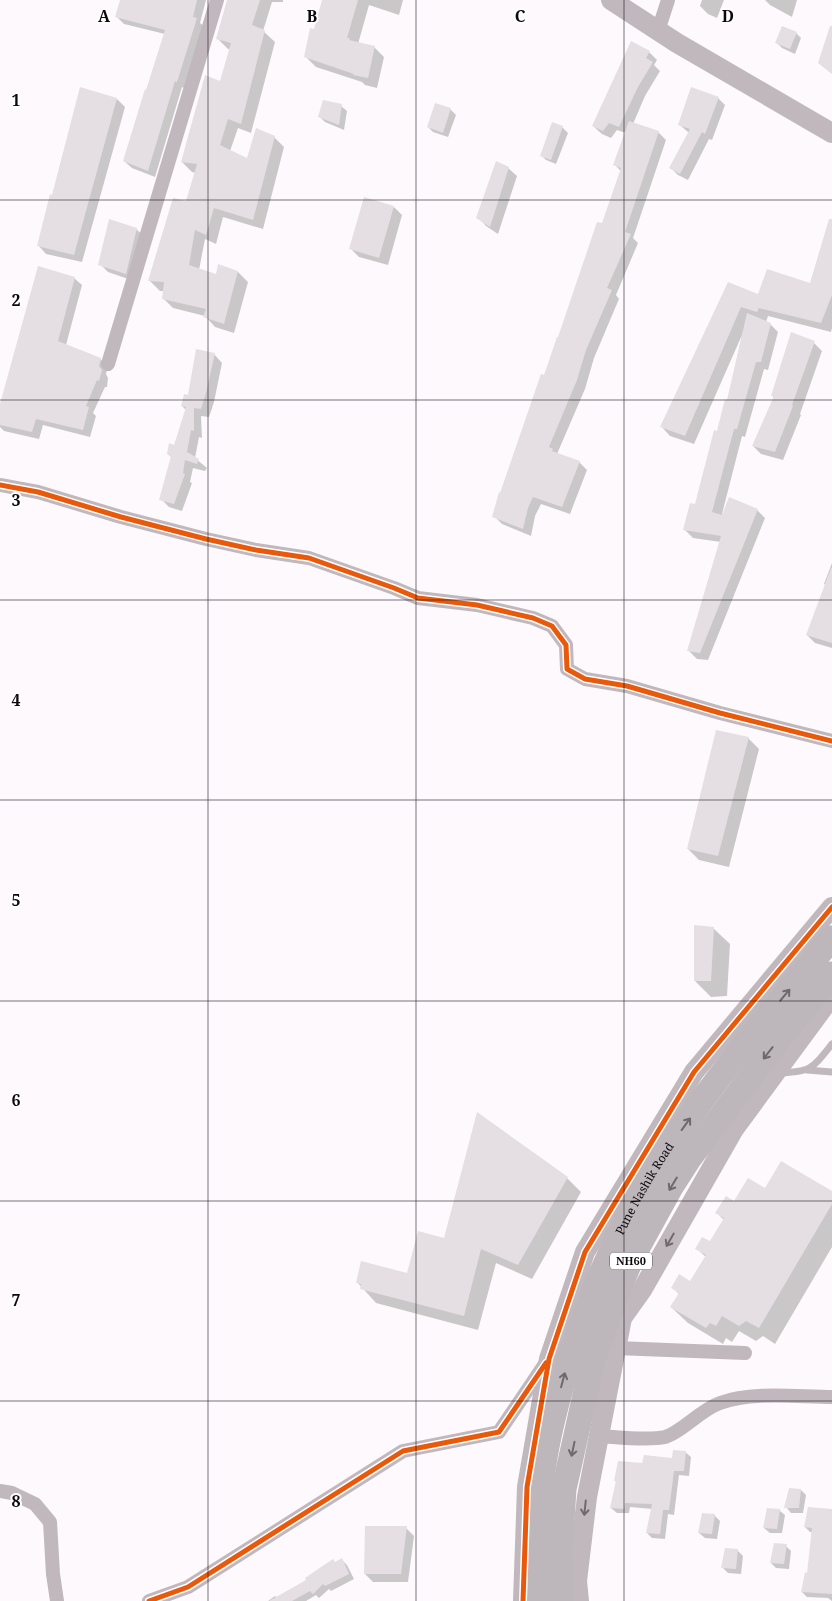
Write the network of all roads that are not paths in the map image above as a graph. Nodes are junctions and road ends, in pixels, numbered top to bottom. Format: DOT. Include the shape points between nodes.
graph roads {
  1 [pos="217,0"];
  2 [pos="611,0"];
  3 [pos="668,0"];
  4 [pos="658,31"];
  5 [pos="832,133"];
  6 [pos="108,364"];
  7 [pos="0,485"];
  8 [pos="832,741"];
  9 [pos="832,907"];
  10 [pos="832,938"];
  11 [pos="832,974"];
  12 [pos="832,996"];
  13 [pos="832,1044"];
  14 [pos="807,1070"];
  15 [pos="832,1072"];
  16 [pos="776,1073"];
  17 [pos="616,1348"];
  18 [pos="745,1353"];
  19 [pos="549,1359"];
  20 [pos="832,1398"];
  21 [pos="599,1436"];
  22 [pos="0,1491"];
  23 [pos="57,1601"];
  24 [pos="149,1601"];
  25 [pos="524,1601"];
  26 [pos="538,1601"];
  27 [pos="561,1601"];
  28 [pos="579,1601"];
  1 -- 6 [label="street"];
  2 -- 4 [label="street"];
  3 -- 4 [label="street"];
  4 -- 5 [label="street"];
  7 -- 8 [label="street" via="38,492 206,539 310,558 418,598 477,605 533,618 552,626 566,646 567,670 584,679 627,686"];
  9 -- 19 [label="street" via="694,1072 585,1252"];
  26 -- 10 [label="highway, Pune Nashik Road / NH60, one-way" via="541,1486 553,1419 571,1352 611,1248 670,1146 767,1017"];
  11 -- 27 [label="highway, Pune Nashik Road / NH60, one-way" via="689,1159 632,1258 618,1290 593,1359 564,1488"];
  12 -- 16 [label="street"];
  13 -- 14 [label="lane"];
  14 -- 15 [label="lane"];
  14 -- 16 [label="lane"];
  16 -- 17 [label="street, one-way" via="734,1129 642,1290 622,1318"];
  17 -- 18 [label="street"];
  17 -- 21 [label="street"];
  19 -- 24 [label="street" via="499,1432 403,1451 188,1587"];
  19 -- 25 [label="street" via="527,1487"];
  20 -- 21 [label="street" via="758,1396 738,1399 702,1412 666,1437"];
  21 -- 28 [label="street, one-way" via="587,1497 577,1581"];
  22 -- 23 [label="street" via="35,1504 50,1522"];
}
